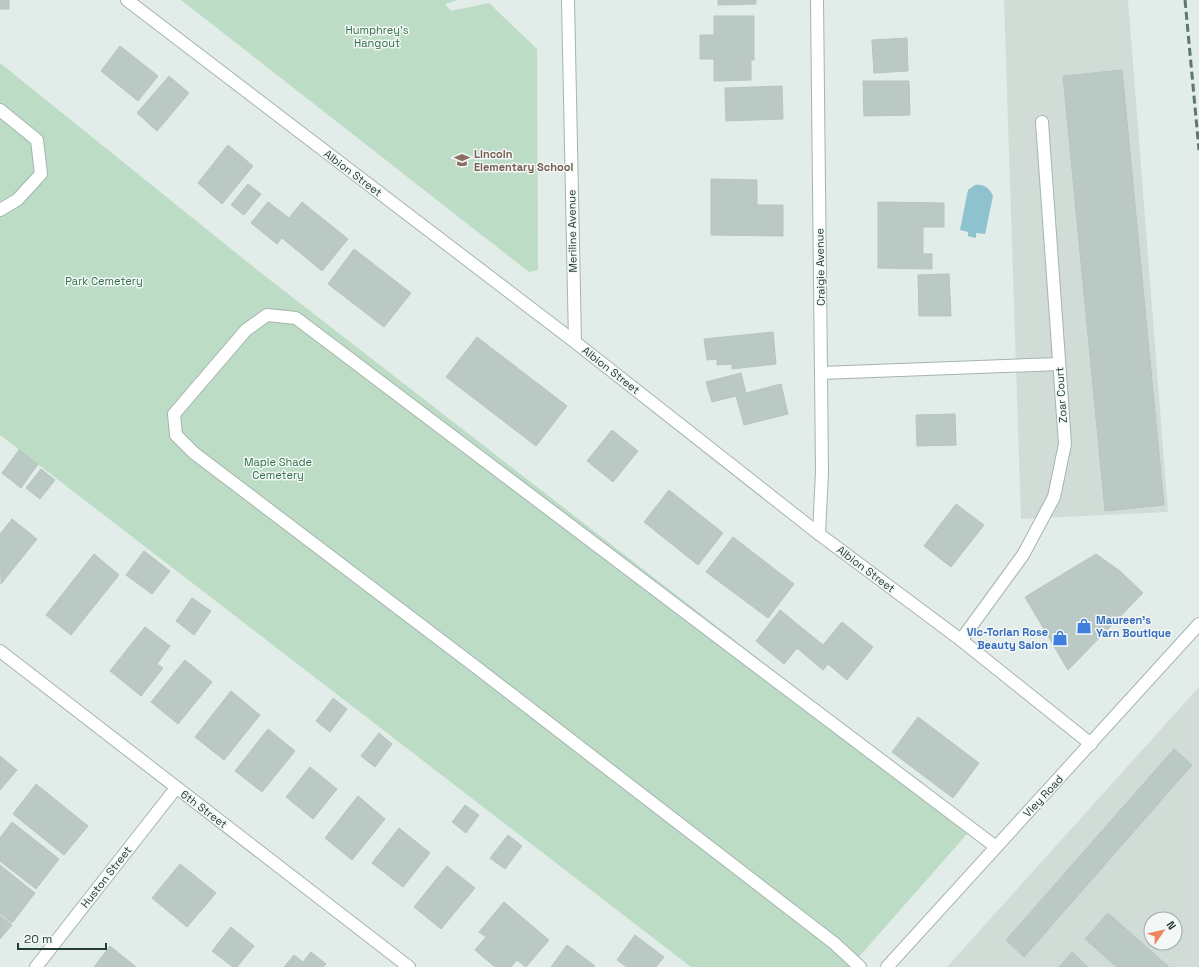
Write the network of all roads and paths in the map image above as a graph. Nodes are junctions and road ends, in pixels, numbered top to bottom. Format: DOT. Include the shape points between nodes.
graph roads {
  1 [pos="127,0"];
  2 [pos="568,0"];
  3 [pos="817,0"];
  4 [pos="0,110"];
  5 [pos="1042,122"];
  6 [pos="0,210"];
  7 [pos="575,342"];
  8 [pos="1059,364"];
  9 [pos="821,373"];
  10 [pos="819,534"];
  11 [pos="1199,624"];
  12 [pos="961,640"];
  13 [pos="0,652"];
  14 [pos="1091,744"];
  15 [pos="176,788"];
  16 [pos="996,847"];
  17 [pos="36,967"];
  18 [pos="409,967"];
  19 [pos="860,967"];
  20 [pos="887,967"];
  1 -- 7 [label="street, Albion Street"];
  2 -- 7 [label="street, Meriline Avenue"];
  3 -- 9 [label="street, Craigie Avenue"];
  4 -- 6 [label="street" via="37,140 41,174 17,200"];
  5 -- 8 [label="street, Zoar Court"];
  7 -- 10 [label="street, Albion Street"];
  8 -- 9 [label="street"];
  8 -- 12 [label="street, Zoar Court" via="1065,444 1054,497 1023,555"];
  9 -- 10 [label="street, Craigie Avenue" via="822,480"];
  10 -- 12 [label="street, Albion Street"];
  11 -- 14 [label="street, Vley Road"];
  12 -- 14 [label="street, Albion Street"];
  13 -- 15 [label="street, 6th Street"];
  14 -- 16 [label="street, Vley Road"];
  15 -- 17 [label="street, Huston Street"];
  15 -- 18 [label="street, 6th Street"];
  16 -- 19 [label="street" via="296,318 268,315 246,330 174,414 176,435 194,453 834,943"];
  16 -- 20 [label="street, Vley Road"];
}
